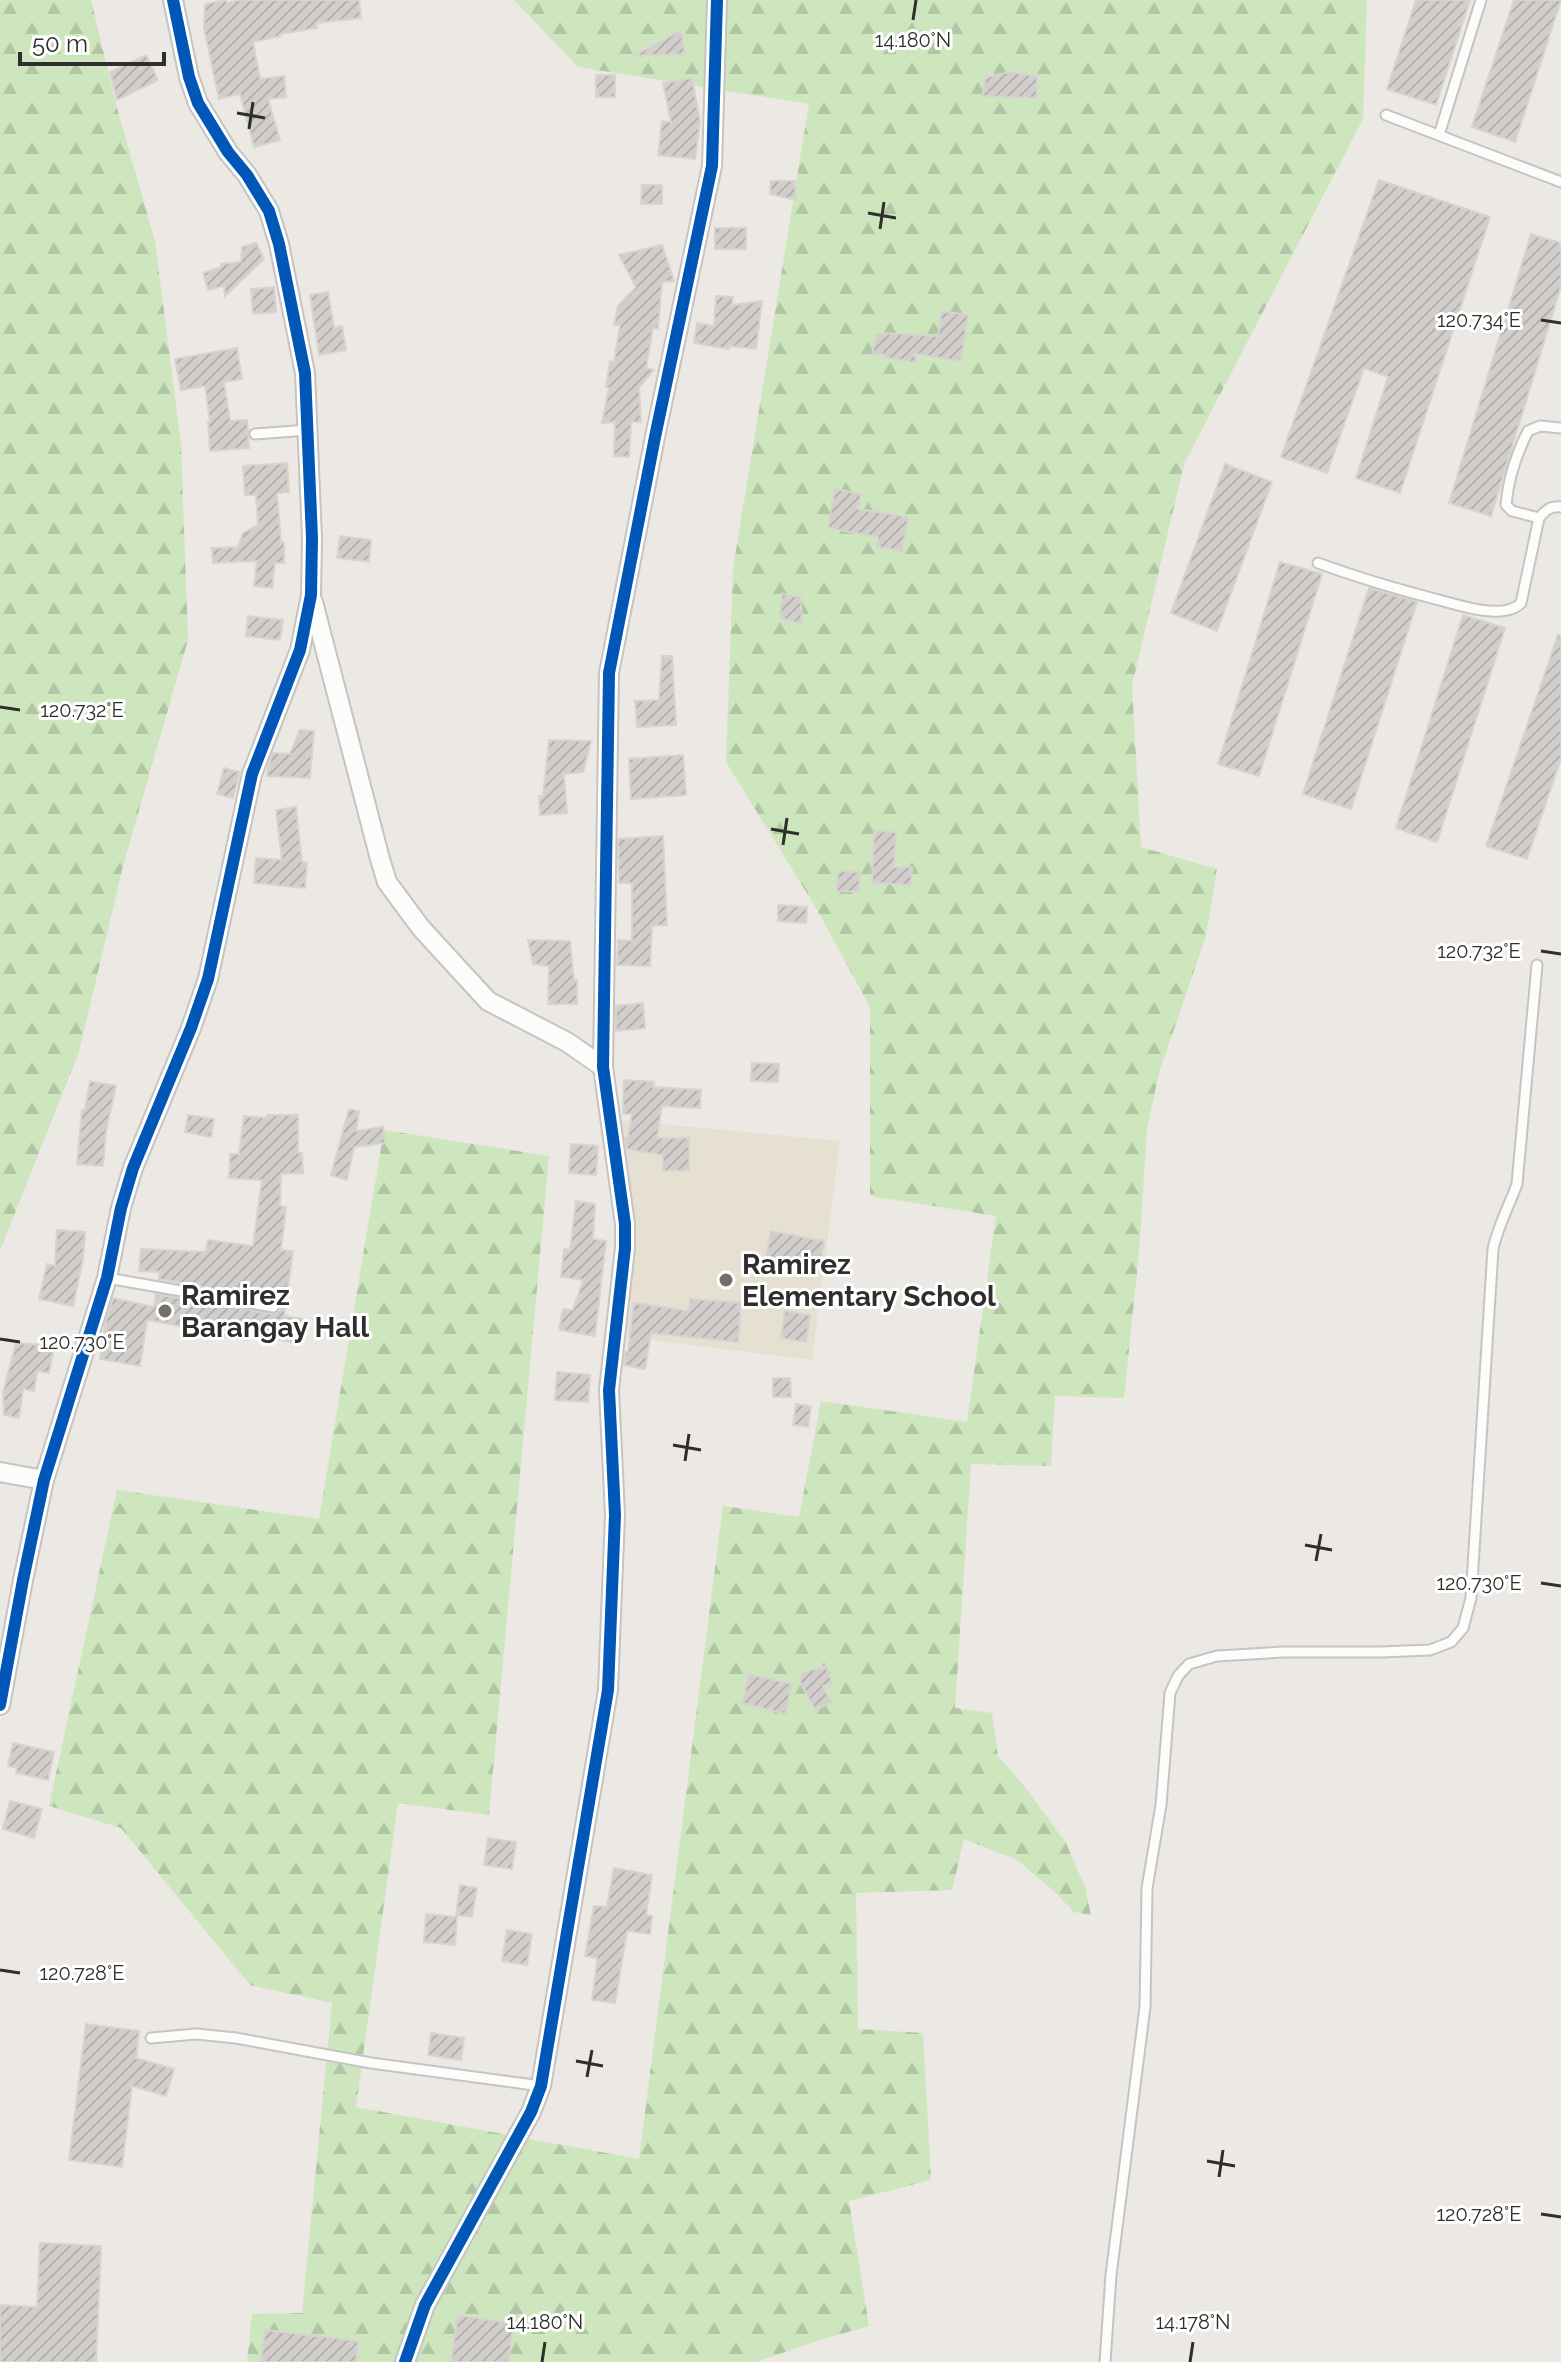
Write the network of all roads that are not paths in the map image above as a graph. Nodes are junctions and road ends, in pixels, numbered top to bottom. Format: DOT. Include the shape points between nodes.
graph roads {
  1 [pos="173,0"];
  2 [pos="717,0"];
  3 [pos="1481,0"];
  4 [pos="1386,115"];
  5 [pos="1439,135"];
  6 [pos="1561,182"];
  7 [pos="1561,428"];
  8 [pos="308,430"];
  9 [pos="255,434"];
  10 [pos="1561,507"];
  11 [pos="1539,518"];
  12 [pos="1318,563"];
  13 [pos="311,595"];
  14 [pos="1537,965"];
  15 [pos="603,1067"];
  16 [pos="107,1278"];
  17 [pos="273,1307"];
  18 [pos="0,1472"];
  19 [pos="44,1480"];
  20 [pos="0,1705"];
  21 [pos="151,2038"];
  22 [pos="541,2086"];
  23 [pos="405,2362"];
  24 [pos="1105,2362"];
  1 -- 8 [label="street" via="198,103 269,211 296,319"];
  2 -- 15 [label="street" via="712,166 609,673"];
  3 -- 5 [label="lane"];
  4 -- 5 [label="lane"];
  5 -- 6 [label="lane"];
  7 -- 11 [label="lane" via="1528,431 1507,496 1512,511"];
  8 -- 9 [label="lane"];
  8 -- 13 [label="street"];
  10 -- 11 [label="lane" via="1553,506"];
  11 -- 12 [label="lane" via="1521,603 1510,609 1491,612 1451,603"];
  13 -- 15 [label="street" via="387,882 488,1001"];
  13 -- 16 [label="street" via="300,650 252,774 208,979 133,1168"];
  14 -- 24 [label="lane" via="1517,1184 1493,1249 1471,1598 1463,1628 1451,1642 1430,1650 1217,1656 1189,1664 1170,1693 1161,1805 1147,1888 1145,2007 1114,2244"];
  15 -- 22 [label="street" via="625,1224 609,1390 615,1515 611,1652"];
  16 -- 17 [label="lane"];
  16 -- 19 [label="street"];
  18 -- 19 [label="street"];
  19 -- 20 [label="street"];
  21 -- 22 [label="lane" via="236,2038"];
  22 -- 23 [label="street" via="425,2305"];
}
